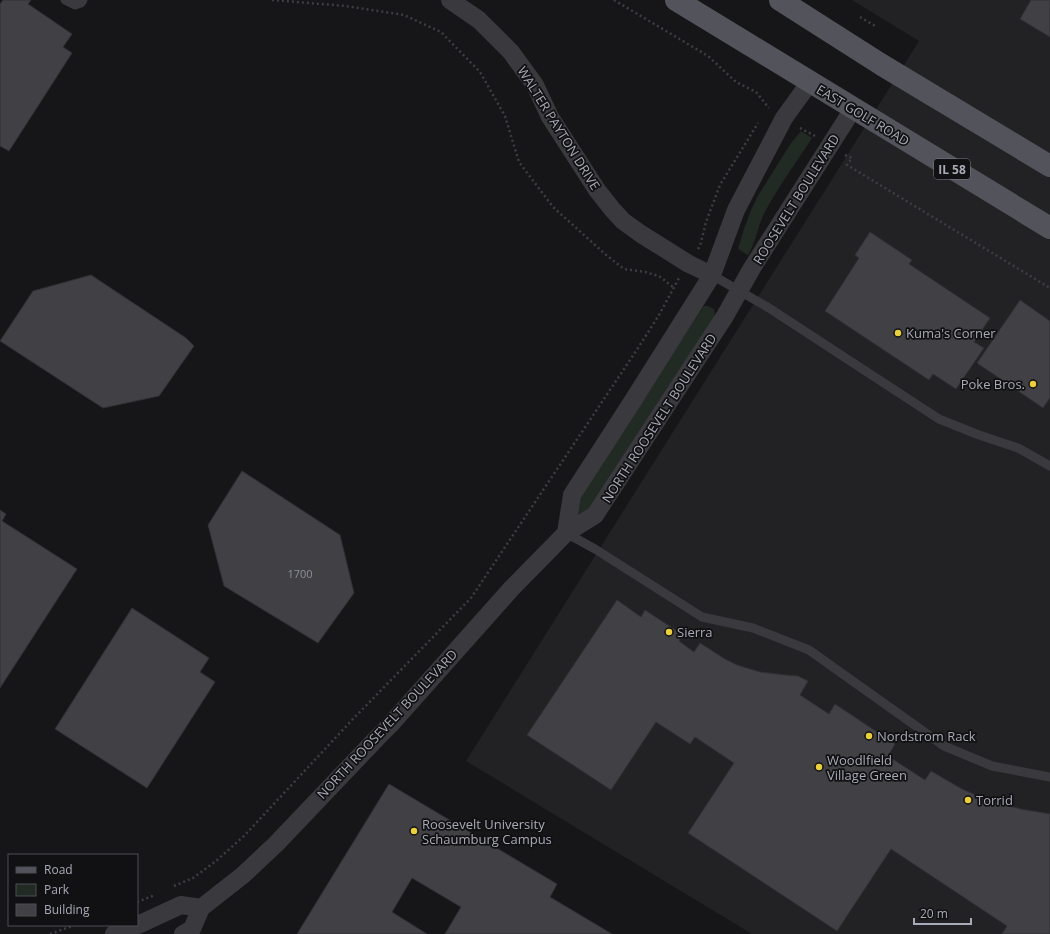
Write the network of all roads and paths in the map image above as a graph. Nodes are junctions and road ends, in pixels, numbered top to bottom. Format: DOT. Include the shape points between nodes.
graph roads {
  1 [pos="65,0"];
  2 [pos="83,0"];
  3 [pos="272,0"];
  4 [pos="450,0"];
  5 [pos="614,0"];
  6 [pos="676,0"];
  7 [pos="780,0"];
  8 [pos="860,17"];
  9 [pos="877,27"];
  10 [pos="810,82"];
  11 [pos="853,109"];
  12 [pos="766,113"];
  13 [pos="759,122"];
  14 [pos="802,129"];
  15 [pos="815,136"];
  16 [pos="845,155"];
  17 [pos="1050,166"];
  18 [pos="1050,228"];
  19 [pos="689,264"];
  20 [pos="712,275"];
  21 [pos="674,287"];
  22 [pos="1050,288"];
  23 [pos="739,290"];
  24 [pos="1050,466"];
  25 [pos="566,533"];
  26 [pos="1050,777"];
  27 [pos="172,888"];
  28 [pos="158,894"];
  29 [pos="138,902"];
  30 [pos="201,908"];
  31 [pos="138,925"];
  32 [pos="72,926"];
  33 [pos="135,926"];
  34 [pos="50,934"];
  35 [pos="114,934"];
  36 [pos="183,934"];
  1 -- 2 [label="lane" via="75,5"];
  3 -- 21 [label="path" via="346,6 404,15 441,32 480,72 505,116 519,162 553,207 624,269 659,276"];
  4 -- 19 [label="street, WALTER PAYTON DRIVE" via="479,20 511,52 534,85 550,117 612,209 624,221"];
  5 -- 12 [label="path" via="708,56 736,82 756,92 770,109"];
  6 -- 10 [label="main road, EAST GOLF ROAD / IL 58"];
  7 -- 17 [label="main road"];
  8 -- 9 [label="path"];
  10 -- 11 [label="main road, EAST GOLF ROAD / IL 58"];
  10 -- 20 [label="street" via="784,118 736,210"];
  11 -- 18 [label="main road, EAST GOLF ROAD / IL 58"];
  11 -- 23 [label="street, ROOSEVELT BOULEVARD"];
  13 -- 19 [label="path" via="720,185 700,246"];
  14 -- 15 [label="path"];
  16 -- 22 [label="path" via="852,158 847,165"];
  19 -- 20 [label="street, WALTER PAYTON DRIVE"];
  19 -- 21 [label="path"];
  20 -- 23 [label="lane"];
  20 -- 25 [label="street" via="572,495"];
  21 -- 27 [label="path" via="638,348 471,598 244,836 199,874"];
  23 -- 24 [label="lane" via="939,419 1018,448"];
  23 -- 25 [label="street, NORTH ROOSEVELT BOULEVARD" via="725,316 595,515"];
  25 -- 26 [label="lane" via="702,617 753,628 810,650 944,746 992,766"];
  25 -- 30 [label="street, NORTH ROOSEVELT BOULEVARD" via="511,589 390,725 276,844 243,875"];
  28 -- 29 [label="path"];
  30 -- 31 [label="street" via="181,905"];
  30 -- 36 [label="street, NORTH ROOSEVELT BOULEVARD" via="192,929"];
  32 -- 34 [label="path"];
  33 -- 35 [label="street"];
}
